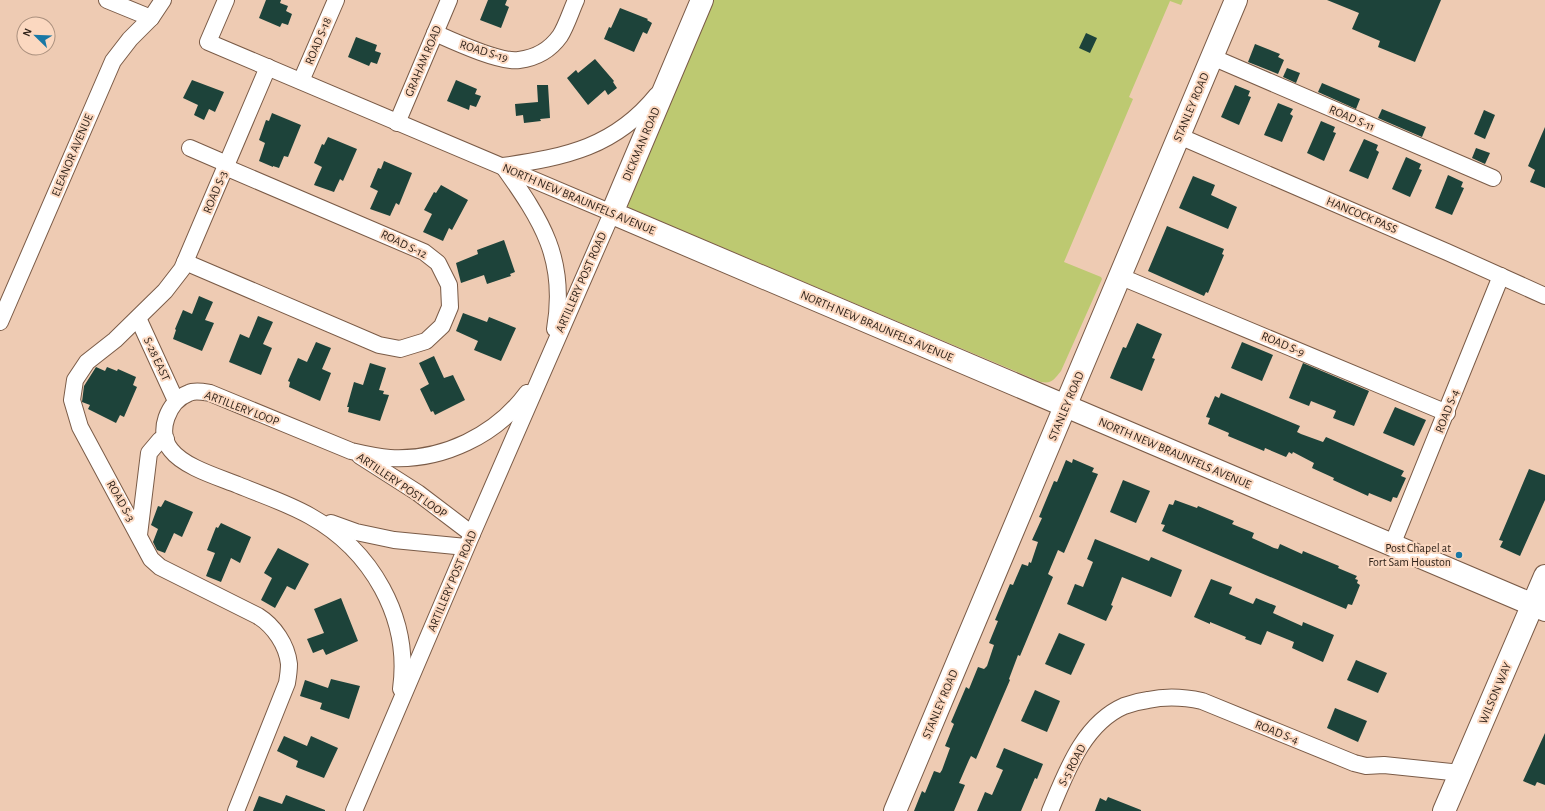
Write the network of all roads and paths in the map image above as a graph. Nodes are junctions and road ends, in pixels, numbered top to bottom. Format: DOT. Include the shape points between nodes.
graph roads {
  1 [pos="107,0"];
  2 [pos="163,0"];
  3 [pos="226,0"];
  4 [pos="336,0"];
  5 [pos="449,0"];
  6 [pos="576,0"];
  7 [pos="702,0"];
  8 [pos="1236,0"];
  9 [pos="151,18"];
  10 [pos="435,33"];
  11 [pos="1212,57"];
  12 [pos="268,67"];
  13 [pos="671,75"];
  14 [pos="301,81"];
  15 [pos="397,123"];
  16 [pos="1178,136"];
  17 [pos="190,148"];
  18 [pos="226,165"];
  19 [pos="503,166"];
  20 [pos="1493,178"];
  21 [pos="612,213"];
  22 [pos="185,262"];
  23 [pos="1119,276"];
  24 [pos="1501,276"];
  25 [pos="1545,296"];
  26 [pos="138,318"];
  27 [pos="0,322"];
  28 [pos="551,351"];
  29 [pos="540,376"];
  30 [pos="176,401"];
  31 [pos="1066,406"];
  32 [pos="1446,413"];
  33 [pos="166,439"];
  34 [pos="351,451"];
  35 [pos="310,516"];
  36 [pos="139,535"];
  37 [pos="469,540"];
  38 [pos="1392,545"];
  39 [pos="1545,576"];
  40 [pos="1539,607"];
  41 [pos="399,705"];
  42 [pos="1100,723"];
  43 [pos="1460,773"];
  44 [pos="236,811"];
  45 [pos="354,811"];
  46 [pos="895,811"];
  47 [pos="1050,811"];
  48 [pos="1444,811"];
  1 -- 9 [label="street"];
  2 -- 9 [label="street, ELEANOR AVENUE"];
  3 -- 12 [label="street, NORTH NEW BRAUNFELS AVENUE" via="208,42"];
  4 -- 14 [label="street, ROAD S-18"];
  5 -- 10 [label="street, GRAHAM ROAD"];
  6 -- 10 [label="street, ROAD S-19" via="560,36 544,52 518,61 495,57"];
  7 -- 13 [label="street, DICKMAN ROAD"];
  8 -- 11 [label="street, STANLEY ROAD"];
  9 -- 27 [label="street, ELEANOR AVENUE" via="113,61"];
  10 -- 15 [label="street, GRAHAM ROAD"];
  11 -- 16 [label="street, STANLEY ROAD"];
  11 -- 20 [label="street, ROAD S-11"];
  12 -- 14 [label="street, NORTH NEW BRAUNFELS AVENUE"];
  12 -- 18 [label="street, ROAD S-3"];
  13 -- 19 [label="street, DICKMAN ROAD" via="639,115 606,138 574,153"];
  13 -- 21 [label="street, DICKMAN ROAD"];
  14 -- 15 [label="street, NORTH NEW BRAUNFELS AVENUE"];
  15 -- 19 [label="street, NORTH NEW BRAUNFELS AVENUE"];
  16 -- 23 [label="street, STANLEY ROAD"];
  16 -- 24 [label="street, HANCOCK PASS"];
  17 -- 18 [label="street, ROAD S-3"];
  18 -- 22 [label="street, ROAD S-3"];
  18 -- 22 [label="street, ROAD S-12" via="424,252 438,263 449,285 450,307 442,326 426,341 400,349 379,345"];
  19 -- 21 [label="street, NORTH NEW BRAUNFELS AVENUE"];
  19 -- 28 [label="street, ARTILLERY POST ROAD" via="539,220 552,250 558,298"];
  21 -- 28 [label="street, ARTILLERY POST ROAD"];
  21 -- 31 [label="street, NORTH NEW BRAUNFELS AVENUE"];
  22 -- 26 [label="street, ROAD S-3" via="165,291"];
  23 -- 31 [label="street, STANLEY ROAD"];
  23 -- 32 [label="street, ROAD S-9"];
  24 -- 25 [label="street, HANCOCK PASS"];
  24 -- 32 [label="street, ROAD S-4"];
  26 -- 30 [label="street, S-28 EAST"];
  26 -- 36 [label="street, ROAD S-3" via="87,362 74,380 72,400 80,427"];
  28 -- 29 [label="street, ARTILLERY POST ROAD"];
  29 -- 34 [label="street, ARTILLERY LOOP" via="500,422 472,440 442,452 408,458 374,456"];
  29 -- 37 [label="street, ARTILLERY POST ROAD"];
  30 -- 33 [label="street" via="171,406 165,425"];
  30 -- 34 [label="street, ARTILLERY LOOP" via="190,392 210,393"];
  31 -- 38 [label="street, NORTH NEW BRAUNFELS AVENUE"];
  31 -- 46 [label="street, STANLEY ROAD"];
  32 -- 38 [label="street, ROAD S-4"];
  33 -- 35 [label="street" via="171,450 190,465"];
  33 -- 36 [label="street" via="160,440 149,453"];
  34 -- 37 [label="street, ARTILLERY POST LOOP" via="418,493"];
  35 -- 37 [label="street" via="356,532 394,540"];
  35 -- 41 [label="street" via="345,541 380,582 393,611 401,646 402,682"];
  36 -- 44 [label="street, ROAD S-3" via="151,559 160,567 264,619 281,639 289,664 288,683"];
  37 -- 41 [label="street, ARTILLERY POST ROAD"];
  38 -- 40 [label="street, NORTH NEW BRAUNFELS AVENUE"];
  39 -- 40 [label="street, WILSON WAY"];
  40 -- 43 [label="street, WILSON WAY"];
  41 -- 45 [label="street, ARTILLERY POST ROAD"];
  42 -- 43 [label="street, ROAD S-4" via="1124,706 1138,702 1162,697 1190,698 1366,766 1384,764"];
  42 -- 47 [label="street, S-5 ROAD" via="1071,763"];
  43 -- 48 [label="street, WILSON WAY"];
}
